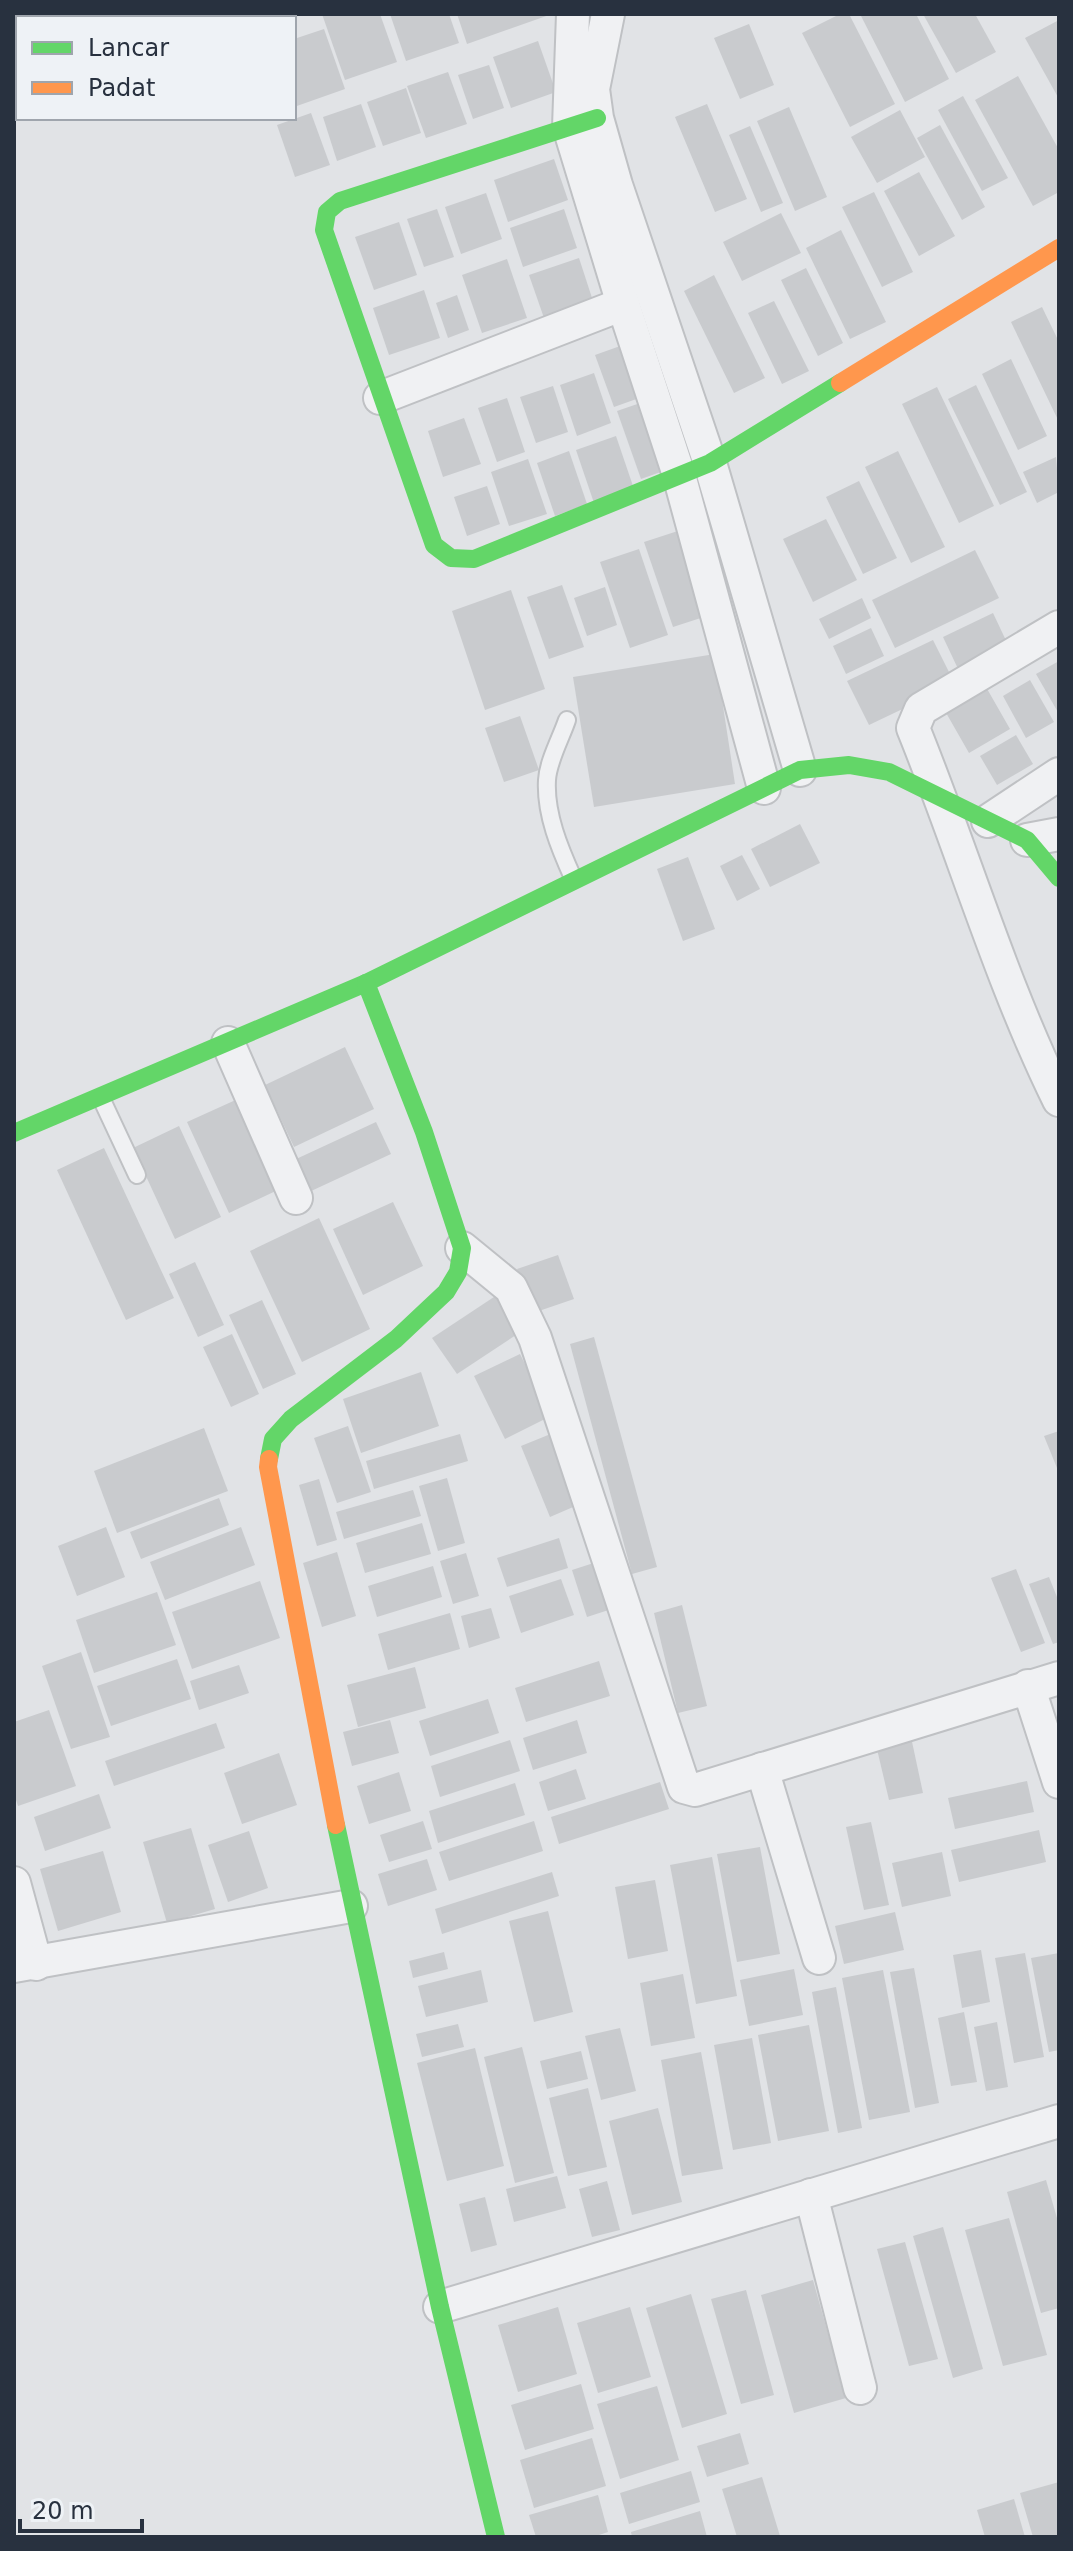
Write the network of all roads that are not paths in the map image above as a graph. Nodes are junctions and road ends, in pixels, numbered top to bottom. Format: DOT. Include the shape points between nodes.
graph roads {
  1 [pos="573,14"];
  2 [pos="608,14"];
  3 [pos="583,122"];
  4 [pos="1059,248"];
  5 [pos="623,304"];
  6 [pos="380,398"];
  7 [pos="710,463"];
  8 [pos="679,475"];
  9 [pos="1059,627"];
  10 [pos="567,720"];
  11 [pos="800,770"];
  12 [pos="1059,774"];
  13 [pos="764,788"];
  14 [pos="943,800"];
  15 [pos="988,821"];
  16 [pos="1059,834"];
  17 [pos="1027,840"];
  18 [pos="1059,878"];
  19 [pos="573,880"];
  20 [pos="366,983"];
  21 [pos="228,1043"];
  22 [pos="1049,1055"];
  23 [pos="101,1096"];
  24 [pos="1059,1100"];
  25 [pos="14,1133"];
  26 [pos="137,1175"];
  27 [pos="296,1198"];
  28 [pos="462,1248"];
  29 [pos="1044,1682"];
  30 [pos="762,1769"];
  31 [pos="1059,1782"];
  32 [pos="14,1883"];
  33 [pos="351,1906"];
  34 [pos="819,1958"];
  35 [pos="25,1965"];
  36 [pos="1059,2121"];
  37 [pos="811,2195"];
  38 [pos="440,2307"];
  39 [pos="860,2388"];
  40 [pos="496,2537"];
  1 -- 3 [label="street"];
  2 -- 3 [label="street"];
  3 -- 5 [label="street"];
  3 -- 6 [label="street" via="340,201 327,212 324,230"];
  3 -- 7 [label="street" via="616,185"];
  4 -- 7 [label="street"];
  5 -- 6 [label="street"];
  5 -- 8 [label="street"];
  6 -- 8 [label="street" via="434,545 451,558 474,559"];
  7 -- 8 [label="street"];
  7 -- 11 [label="street"];
  8 -- 13 [label="street"];
  9 -- 14 [label="street" via="921,709 913,728"];
  10 -- 19 [label="lane" via="547,779 549,809"];
  11 -- 13 [label="street"];
  11 -- 14 [label="street" via="849,765 889,772"];
  12 -- 15 [label="street"];
  13 -- 19 [label="street"];
  14 -- 15 [label="street"];
  14 -- 22 [label="street" via="990,939"];
  15 -- 17 [label="street"];
  16 -- 17 [label="street"];
  17 -- 18 [label="street"];
  19 -- 20 [label="street"];
  20 -- 21 [label="street"];
  20 -- 28 [label="street"];
  21 -- 23 [label="street"];
  21 -- 27 [label="street"];
  22 -- 24 [label="street"];
  23 -- 25 [label="street"];
  23 -- 26 [label="lane"];
  28 -- 30 [label="street" via="511,1288 535,1338 684,1787 695,1790"];
  28 -- 33 [label="street" via="458,1272 446,1292 396,1339 291,1419 273,1439 268,1467"];
  29 -- 30 [label="street"];
  29 -- 31 [label="street"];
  30 -- 34 [label="street"];
  32 -- 35 [label="street"];
  33 -- 35 [label="street"];
  33 -- 38 [label="street"];
  36 -- 37 [label="street"];
  37 -- 38 [label="street"];
  37 -- 39 [label="street"];
  38 -- 40 [label="street"];
}
